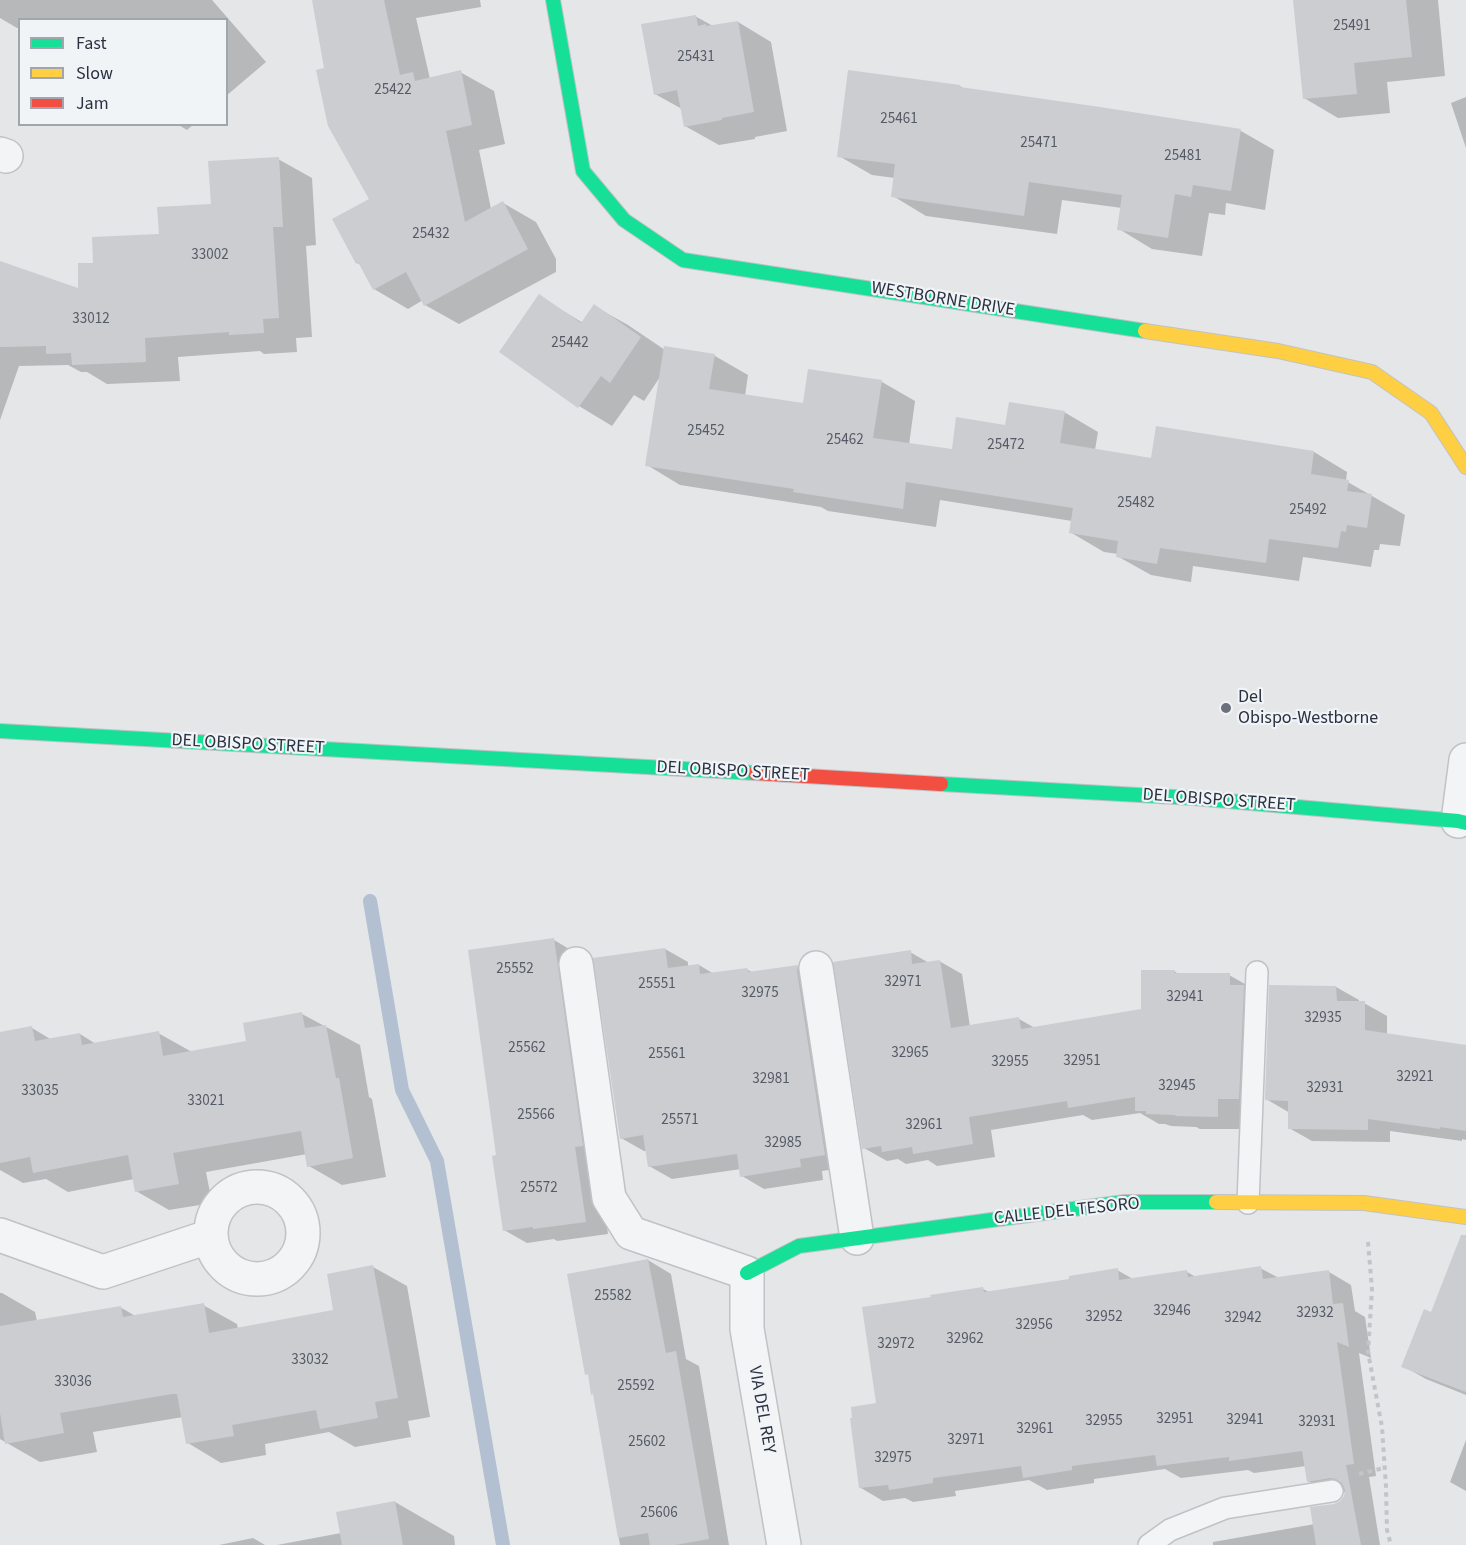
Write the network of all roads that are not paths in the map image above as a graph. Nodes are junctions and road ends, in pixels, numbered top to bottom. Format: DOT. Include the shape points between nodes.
graph roads {
  1 [pos="553,0"];
  2 [pos="1466,467"];
  3 [pos="0,731"];
  4 [pos="1466,760"];
  5 [pos="1462,822"];
  6 [pos="576,964"];
  7 [pos="816,968"];
  8 [pos="1257,972"];
  9 [pos="1248,1203"];
  10 [pos="1466,1216"];
  11 [pos="0,1235"];
  12 [pos="211,1236"];
  13 [pos="857,1238"];
  14 [pos="747,1273"];
  15 [pos="1332,1491"];
  16 [pos="784,1545"];
  17 [pos="1149,1545"];
  1 -- 2 [label="street, WESTBORNE DRIVE" via="583,171 624,220 683,260 1278,351 1372,372 1431,413"];
  3 -- 5 [label="street, DEL OBISPO STREET" via="1181,797"];
  4 -- 5 [label="street"];
  6 -- 14 [label="street" via="609,1198 631,1233"];
  7 -- 13 [label="street"];
  8 -- 9 [label="lane"];
  9 -- 10 [label="street, CALLE DEL TESORO" via="1364,1203"];
  9 -- 13 [label="street, CALLE DEL TESORO" via="1125,1202"];
  11 -- 12 [label="street" via="103,1272"];
  13 -- 14 [label="street, CALLE DEL TESORO" via="800,1246"];
  14 -- 16 [label="street, VIA DEL REY" via="747,1329"];
  15 -- 17 [label="lane" via="1225,1508 1170,1530"];
}
